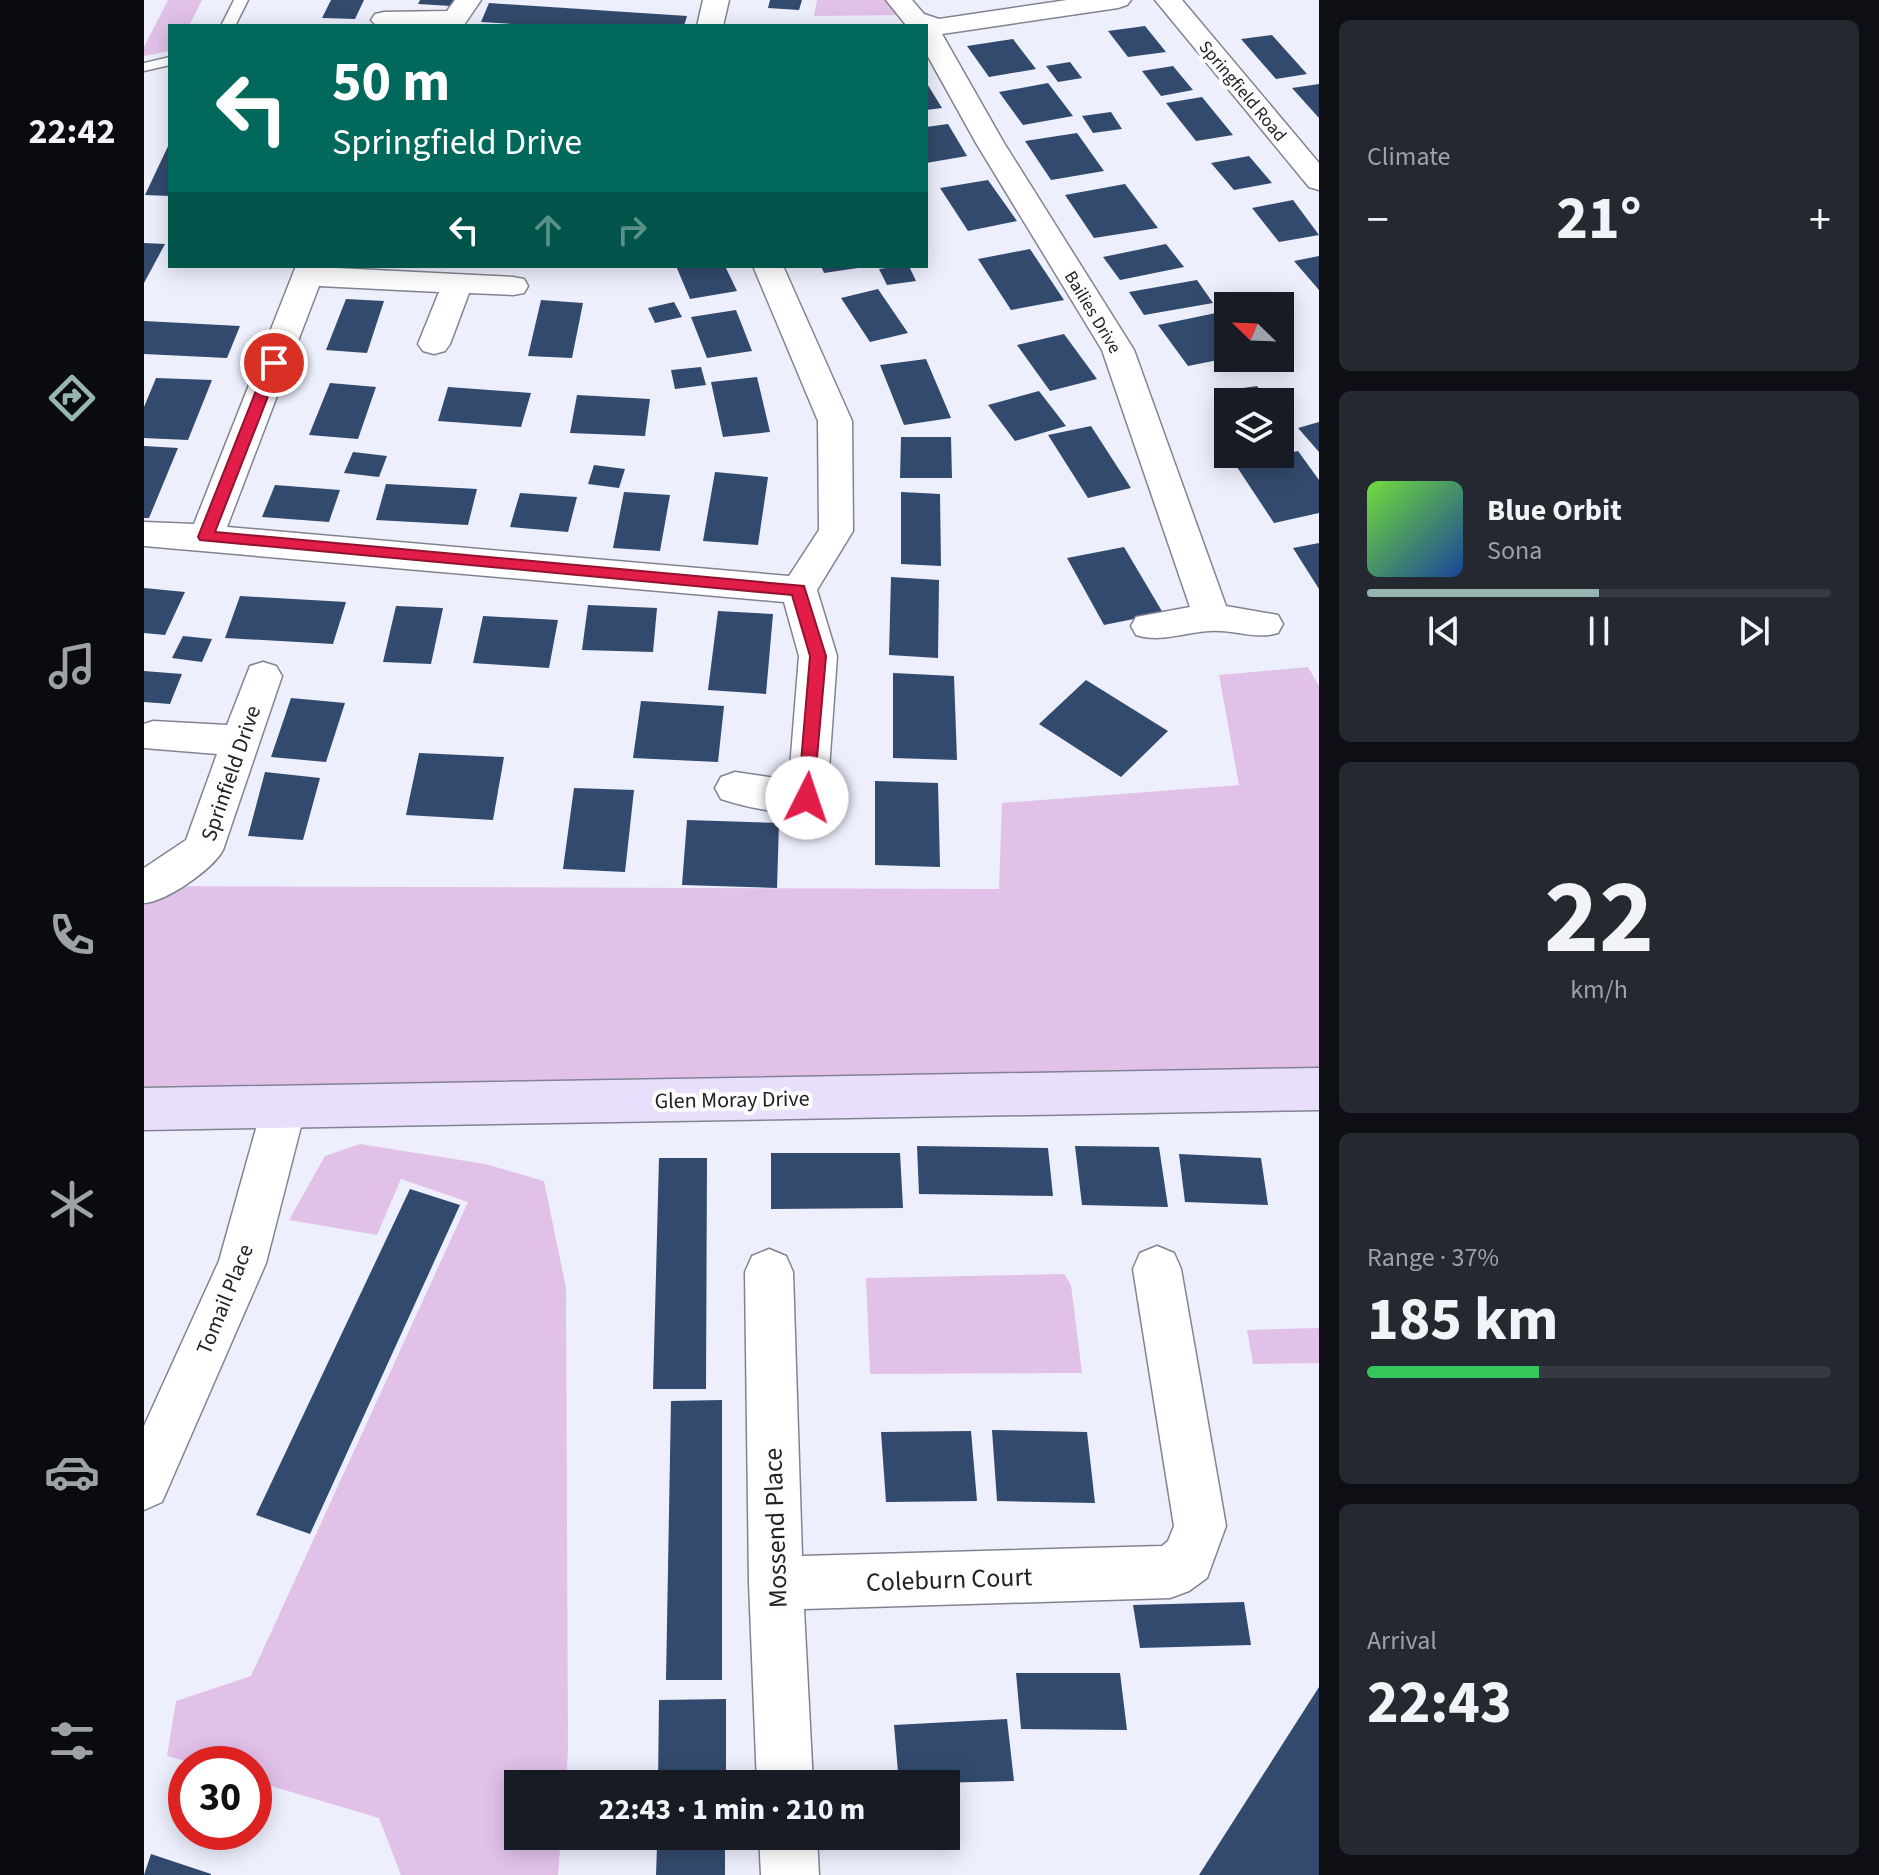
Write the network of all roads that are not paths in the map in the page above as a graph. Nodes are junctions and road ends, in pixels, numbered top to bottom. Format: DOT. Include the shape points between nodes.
graph roads {
  1 [pos="241,0"];
  2 [pos="468,0"];
  3 [pos="716,0"];
  4 [pos="899,0"];
  5 [pos="1118,0"];
  6 [pos="1168,0"];
  7 [pos="386,15"];
  8 [pos="229,24"];
  9 [pos="710,24"];
  10 [pos="921,24"];
  11 [pos="928,26"];
  12 [pos="928,33"];
  13 [pos="168,61"];
  14 [pos="144,67"];
  15 [pos="1319,181"];
  16 [pos="769,268"];
  17 [pos="310,271"];
  18 [pos="457,284"];
  19 [pos="513,286"];
  20 [pos="434,344"];
  21 [pos="144,534"];
  22 [pos="206,537"];
  23 [pos="799,590"];
  24 [pos="1212,617"];
  25 [pos="1265,624"];
  26 [pos="1149,626"];
  27 [pos="263,676"];
  28 [pos="153,736"];
  29 [pos="241,741"];
  30 [pos="735,788"];
  31 [pos="144,886"];
  32 [pos="1319,1089"];
  33 [pos="284,1107"];
  34 [pos="144,1109"];
  35 [pos="1157,1269"];
  36 [pos="769,1272"];
  37 [pos="144,1484"];
  38 [pos="776,1583"];
  39 [pos="784,1770"];
  40 [pos="789,1850"];
  41 [pos="790,1875"];
  1 -- 8 [label="lane"];
  2 -- 7 [label="street" via="455,19"];
  3 -- 9 [label="street"];
  4 -- 10 [label="street, Bailies Drive" via="907,15"];
  5 -- 11 [label="street"];
  6 -- 15 [label="street, Springfield Road"];
  12 -- 24 [label="street, Bailies Drive" via="1118,350"];
  13 -- 14 [label="lane"];
  16 -- 23 [label="street" via="835,421 836,531"];
  17 -- 18 [label="street"];
  17 -- 22 [label="street"];
  18 -- 19 [label="street"];
  18 -- 20 [label="street"];
  21 -- 22 [label="street"];
  22 -- 23 [label="street"];
  23 -- 30 [label="street" via="818,656 807,798"];
  24 -- 25 [label="street"];
  24 -- 26 [label="street"];
  27 -- 29 [label="street, Sprinfield Drive"];
  28 -- 29 [label="street"];
  29 -- 31 [label="street, Sprinfield Drive" via="203,850"];
  32 -- 33 [label="street, Glen Moray Drive"];
  33 -- 34 [label="street, Glen Moray Drive"];
  33 -- 37 [label="street, Tomail Place" via="242,1263"];
  35 -- 38 [label="street, Coleburn Court" via="1200,1526 1188,1559 1170,1572"];
  36 -- 38 [label="street, Mossend Place"];
  38 -- 39 [label="street, Mossend Place"];
  40 -- 41 [label="street"];
}
